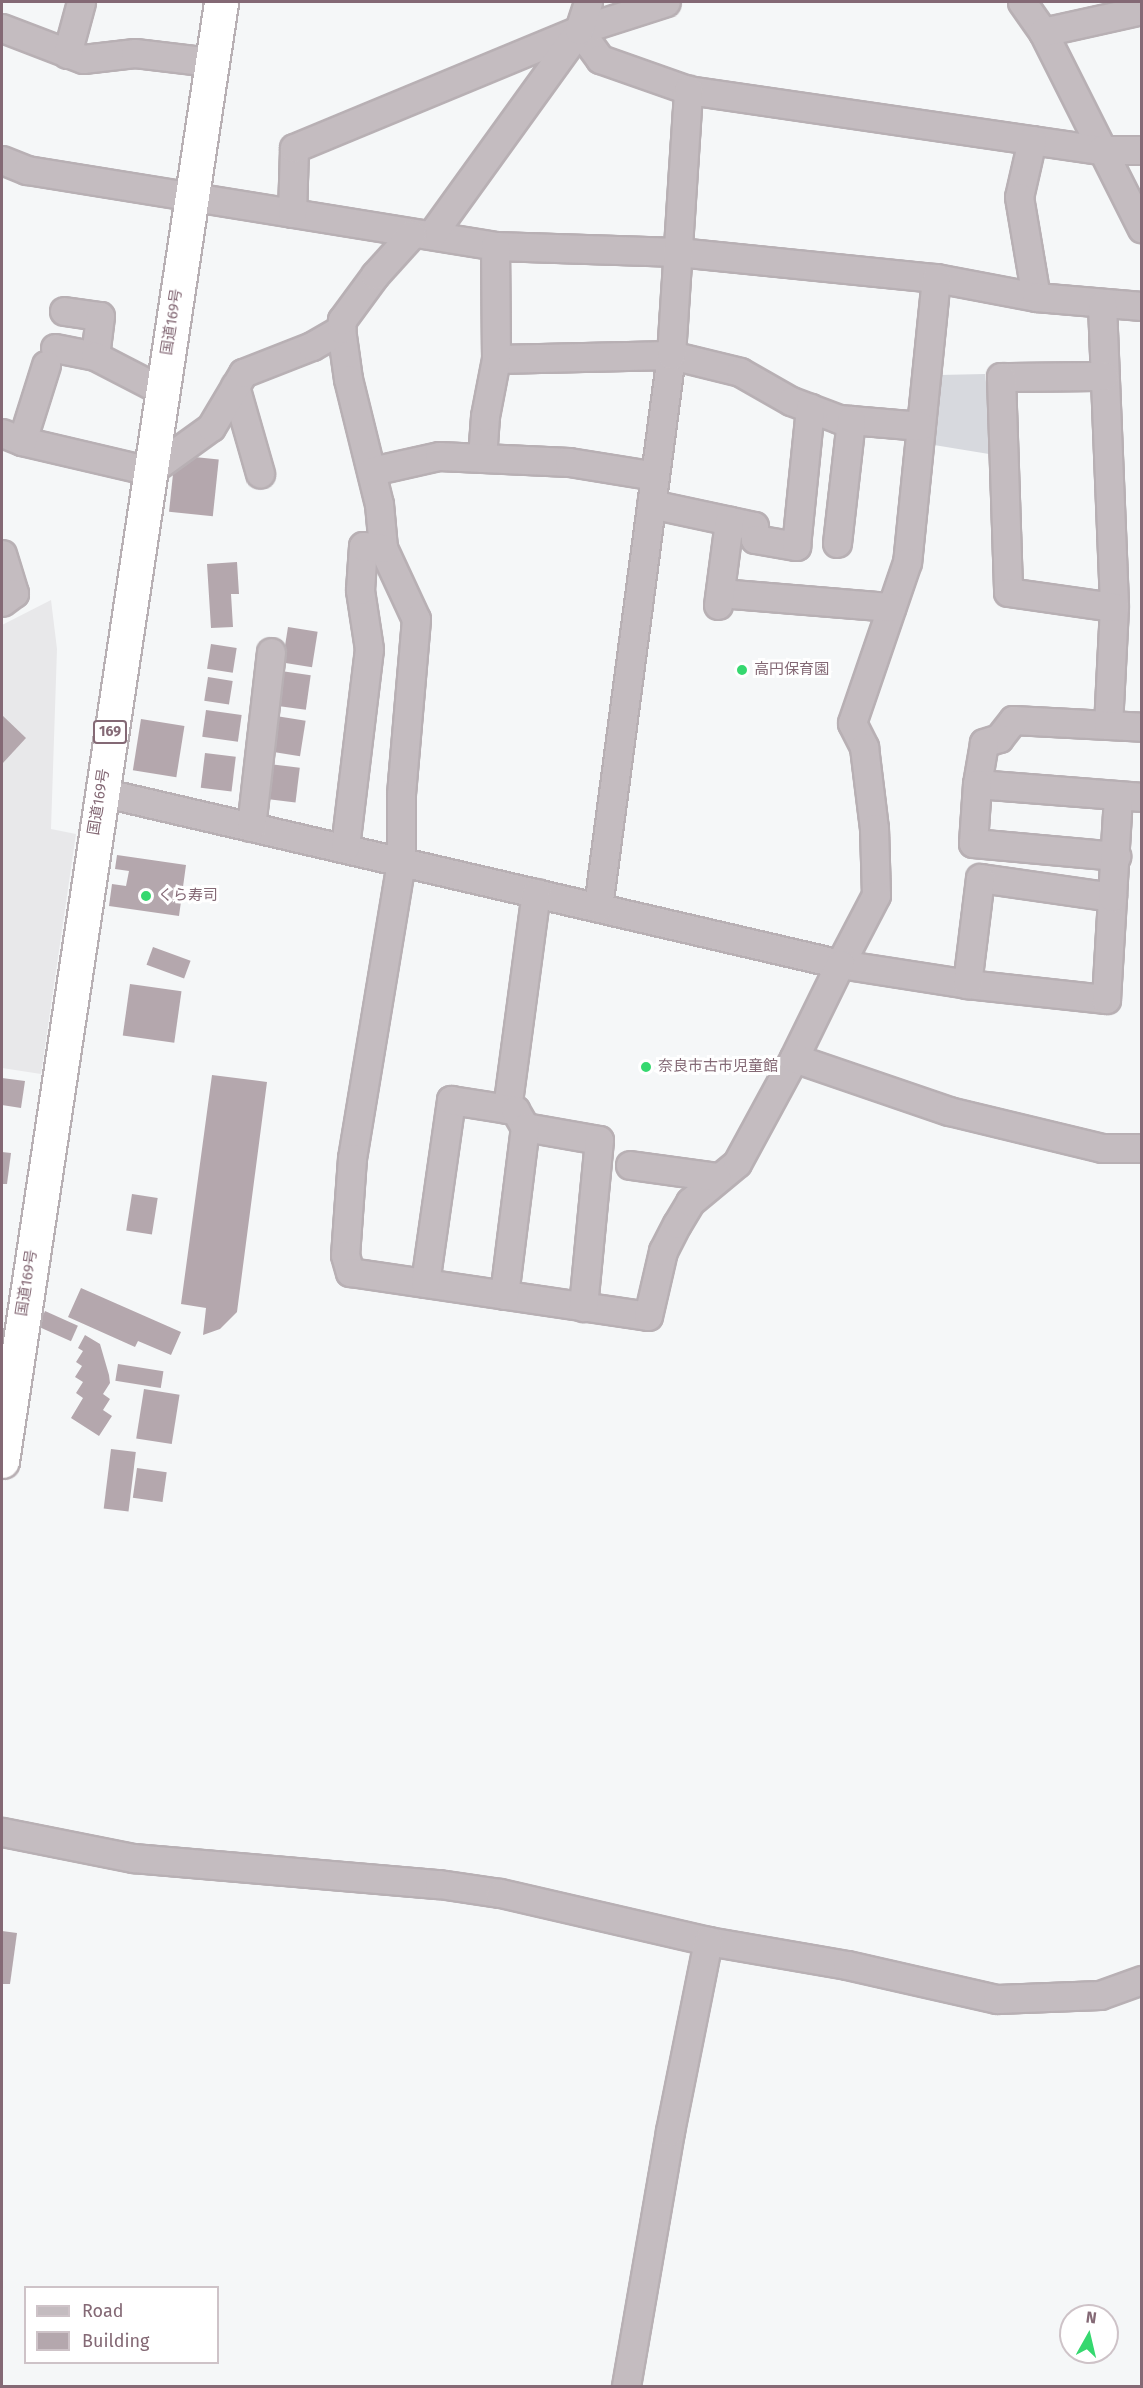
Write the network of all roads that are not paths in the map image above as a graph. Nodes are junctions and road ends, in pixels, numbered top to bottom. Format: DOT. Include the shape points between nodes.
graph roads {
  1 [pos="81,2"];
  2 [pos="221,2"];
  3 [pos="588,2"];
  4 [pos="666,2"];
  5 [pos="1022,2"];
  6 [pos="1142,10"];
  7 [pos="2,28"];
  8 [pos="579,30"];
  9 [pos="1043,32"];
  10 [pos="67,54"];
  11 [pos="210,62"];
  12 [pos="688,90"];
  13 [pos="1032,140"];
  14 [pos="1101,150"];
  15 [pos="1142,150"];
  16 [pos="2,159"];
  17 [pos="191,198"];
  18 [pos="292,213"];
  19 [pos="1142,230"];
  20 [pos="422,234"];
  21 [pos="495,246"];
  22 [pos="678,252"];
  23 [pos="936,278"];
  24 [pos="1036,297"];
  25 [pos="1102,304"];
  26 [pos="1142,306"];
  27 [pos="64,311"];
  28 [pos="341,329"];
  29 [pos="671,355"];
  30 [pos="95,356"];
  31 [pos="496,359"];
  32 [pos="1104,376"];
  33 [pos="236,386"];
  34 [pos="161,390"];
  35 [pos="810,408"];
  36 [pos="851,420"];
  37 [pos="921,426"];
  38 [pos="12,437"];
  39 [pos="483,458"];
  40 [pos="150,471"];
  41 [pos="372,471"];
  42 [pos="260,473"];
  43 [pos="655,476"];
  44 [pos="651,504"];
  45 [pos="729,521"];
  46 [pos="837,543"];
  47 [pos="383,548"];
  48 [pos="2,554"];
  49 [pos="2,602"];
  50 [pos="891,607"];
  51 [pos="1114,607"];
  52 [pos="271,652"];
  53 [pos="1108,724"];
  54 [pos="1142,727"];
  55 [pos="977,784"];
  56 [pos="101,792"];
  57 [pos="1130,796"];
  58 [pos="251,826"];
  59 [pos="345,847"];
  60 [pos="1116,856"];
  61 [pos="401,862"];
  62 [pos="536,893"];
  63 [pos="1112,897"];
  64 [pos="598,908"];
  65 [pos="840,964"];
  66 [pos="967,984"];
  67 [pos="794,1058"];
  68 [pos="516,1118"];
  69 [pos="1142,1148"];
  70 [pos="630,1165"];
  71 [pos="716,1177"];
  72 [pos="425,1284"];
  73 [pos="504,1295"];
  74 [pos="583,1307"];
  75 [pos="2,1461"];
  76 [pos="2,1832"];
  77 [pos="708,1941"];
  78 [pos="1142,1980"];
  79 [pos="626,2386"];
  1 -- 10 [label="street"];
  2 -- 11 [label="highway, 国道169号 / 169"];
  3 -- 8 [label="street"];
  4 -- 8 [label="street"];
  5 -- 9 [label="street"];
  6 -- 9 [label="street"];
  7 -- 10 [label="street"];
  8 -- 12 [label="street" via="600,59"];
  8 -- 18 [label="street" via="294,148"];
  8 -- 20 [label="street"];
  9 -- 14 [label="street"];
  10 -- 11 [label="street" via="83,58 135,53"];
  11 -- 17 [label="highway, 国道169号 / 169"];
  12 -- 13 [label="street"];
  12 -- 22 [label="street"];
  13 -- 14 [label="street"];
  13 -- 24 [label="street" via="1019,197"];
  14 -- 15 [label="street"];
  14 -- 19 [label="street"];
  16 -- 17 [label="street" via="27,170"];
  17 -- 18 [label="street"];
  17 -- 34 [label="highway, 国道169号 / 169"];
  18 -- 20 [label="street"];
  20 -- 21 [label="street"];
  20 -- 28 [label="street" via="369,284 342,320"];
  21 -- 22 [label="street"];
  21 -- 31 [label="street"];
  22 -- 23 [label="street"];
  22 -- 29 [label="street"];
  23 -- 24 [label="street"];
  23 -- 37 [label="street"];
  24 -- 25 [label="street"];
  25 -- 26 [label="street"];
  25 -- 32 [label="street"];
  27 -- 30 [label="street" via="100,316"];
  28 -- 33 [label="street" via="312,346 243,373"];
  28 -- 41 [label="street" via="348,379"];
  29 -- 31 [label="street"];
  29 -- 35 [label="street" via="740,372"];
  29 -- 43 [label="street"];
  30 -- 34 [label="street"];
  30 -- 38 [label="street" via="51,356"];
  31 -- 39 [label="street" via="484,416"];
  32 -- 51 [label="street"];
  32 -- 51 [label="street" via="1001,377 1008,592"];
  33 -- 40 [label="street" via="211,427"];
  33 -- 42 [label="street"];
  34 -- 40 [label="highway, 国道169号 / 169"];
  35 -- 36 [label="street"];
  35 -- 45 [label="street" via="796,546 755,539 754,526"];
  36 -- 37 [label="street"];
  36 -- 46 [label="street"];
  37 -- 50 [label="street" via="907,562"];
  38 -- 40 [label="street"];
  39 -- 41 [label="street" via="439,456"];
  39 -- 43 [label="street" via="569,462"];
  40 -- 56 [label="highway, 国道169号 / 169"];
  41 -- 47 [label="street"];
  43 -- 44 [label="street"];
  44 -- 45 [label="street"];
  44 -- 64 [label="street"];
  45 -- 50 [label="street" via="719,599"];
  47 -- 59 [label="street" via="363,546 360,590 369,649"];
  47 -- 61 [label="street" via="416,619 401,794"];
  48 -- 49 [label="street" via="14,593"];
  50 -- 65 [label="street" via="852,723 864,747 874,828 876,895"];
  51 -- 53 [label="street"];
  52 -- 58 [label="street"];
  53 -- 54 [label="street"];
  53 -- 55 [label="street" via="1013,720 999,738 984,743"];
  55 -- 57 [label="street"];
  55 -- 60 [label="street" via="973,843"];
  56 -- 58 [label="street"];
  56 -- 75 [label="highway, 国道169号 / 169"];
  57 -- 60 [label="street"];
  58 -- 59 [label="street"];
  59 -- 61 [label="street"];
  60 -- 63 [label="street"];
  61 -- 62 [label="street"];
  61 -- 72 [label="street" via="352,1158 345,1255 350,1272"];
  62 -- 64 [label="street"];
  62 -- 68 [label="street"];
  63 -- 66 [label="street" via="980,878"];
  63 -- 66 [label="street" via="1106,999"];
  64 -- 65 [label="street"];
  65 -- 66 [label="street"];
  65 -- 67 [label="street"];
  67 -- 69 [label="street" via="949,1111 1102,1148"];
  67 -- 71 [label="street" via="737,1163"];
  68 -- 72 [label="street" via="451,1100"];
  68 -- 73 [label="street"];
  68 -- 74 [label="street" via="599,1140"];
  70 -- 71 [label="street"];
  71 -- 74 [label="street" via="690,1202 663,1251 648,1316"];
  72 -- 73 [label="street"];
  73 -- 74 [label="street"];
  76 -- 77 [label="street" via="133,1858 490,1892"];
  77 -- 78 [label="street" via="848,1965 996,2000 1100,1995"];
  77 -- 79 [label="street"];
}
